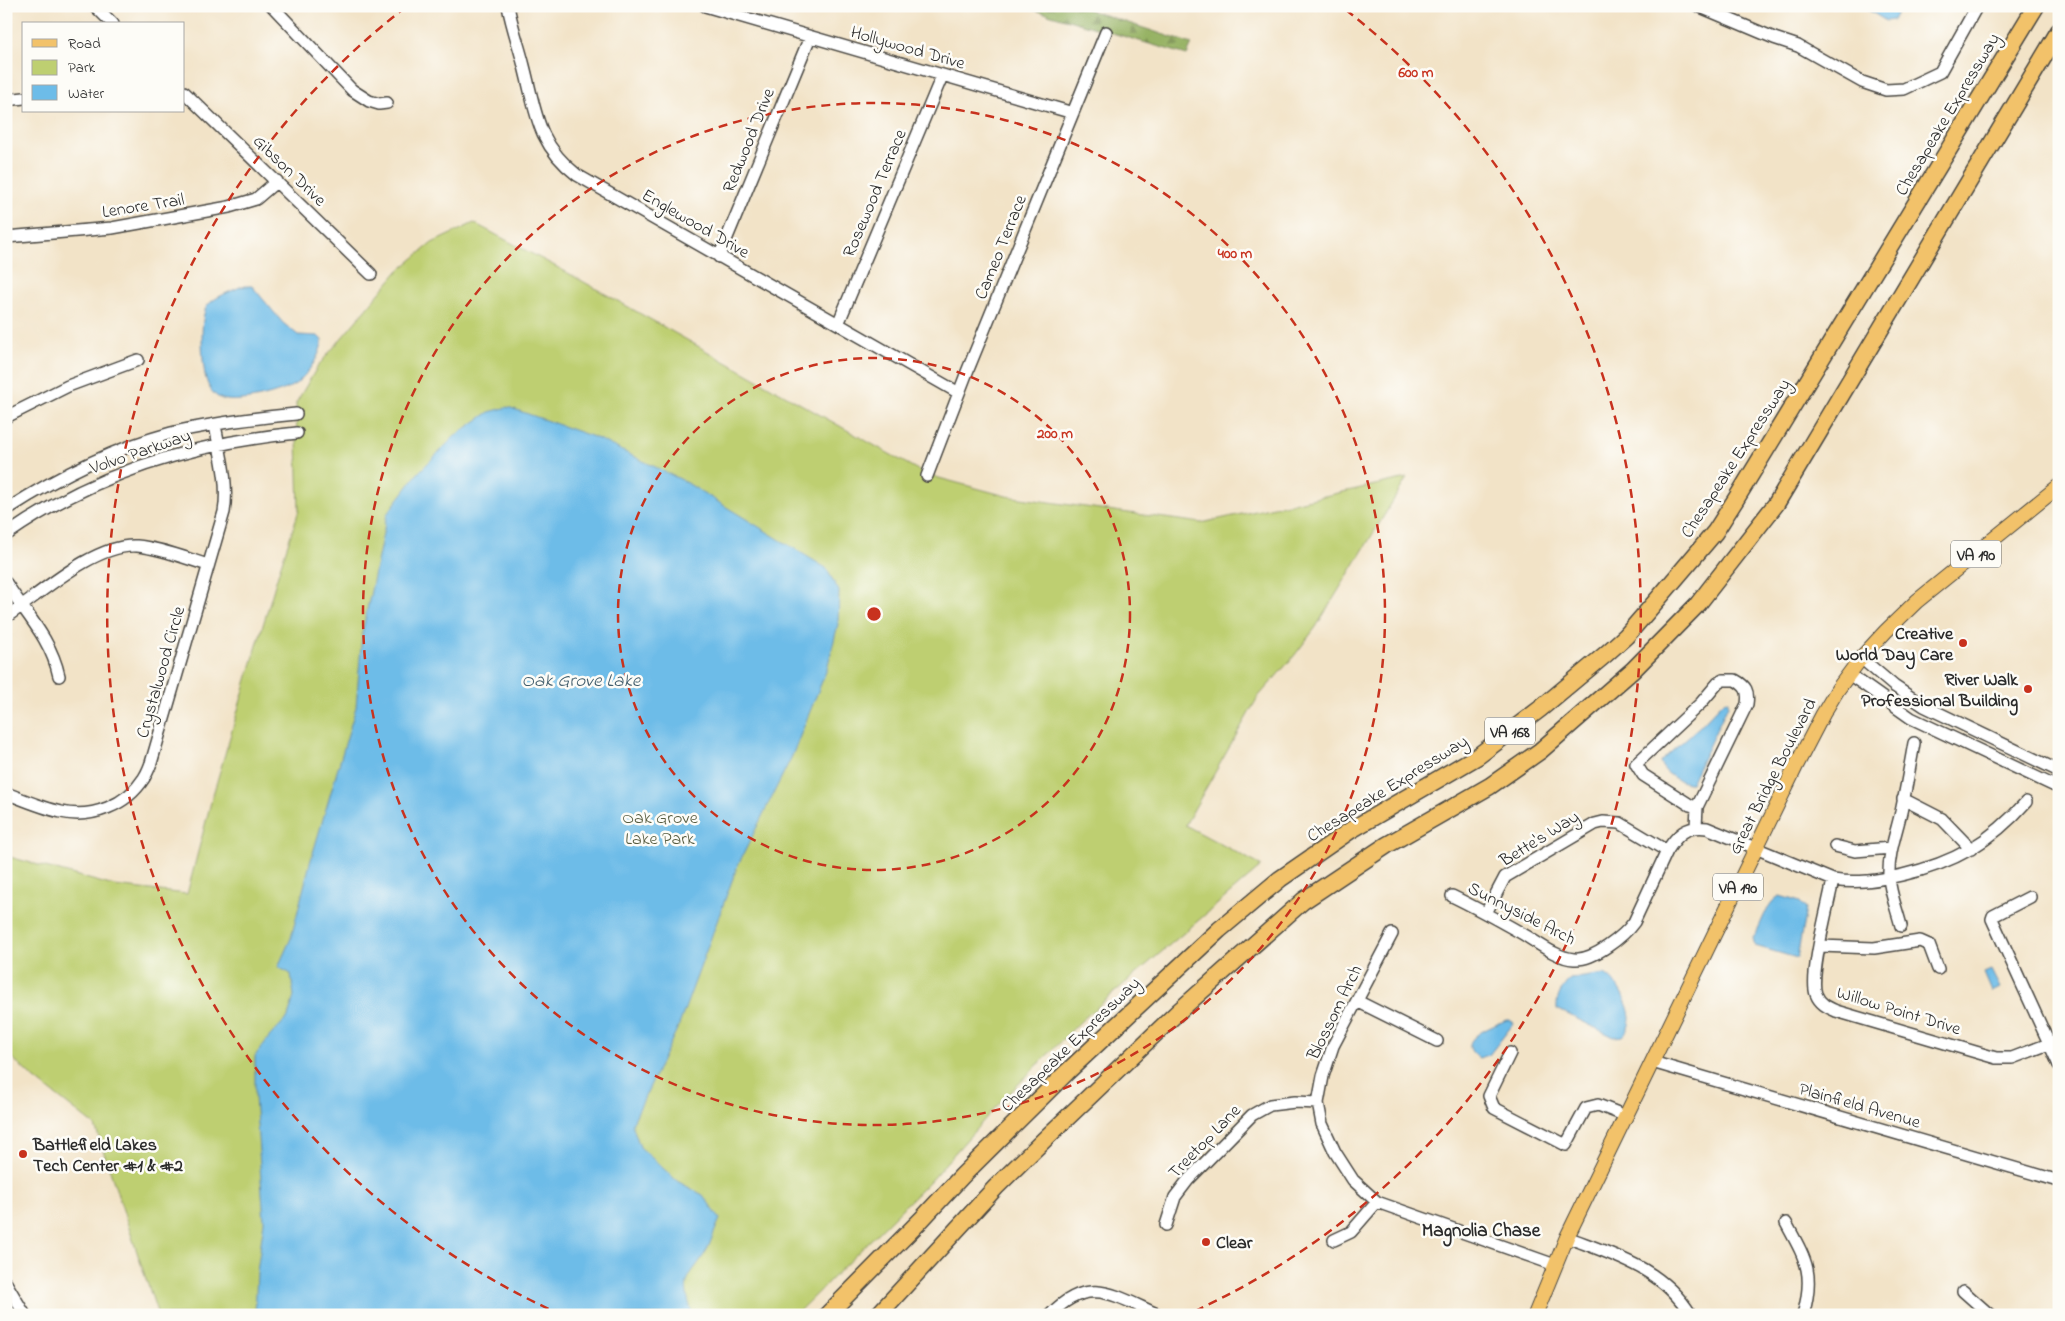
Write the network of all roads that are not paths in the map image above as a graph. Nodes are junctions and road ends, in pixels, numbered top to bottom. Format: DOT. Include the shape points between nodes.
graph roads {
  1 [pos="95,6"];
  2 [pos="272,6"];
  3 [pos="508,6"];
  4 [pos="705,6"];
  5 [pos="1698,6"];
  6 [pos="1977,6"];
  7 [pos="2036,6"];
  8 [pos="111,22"];
  9 [pos="1106,32"];
  10 [pos="2059,32"];
  11 [pos="810,36"];
  12 [pos="942,76"];
  13 [pos="185,93"];
  14 [pos="22,98"];
  15 [pos="6,100"];
  16 [pos="387,103"];
  17 [pos="1073,113"];
  18 [pos="277,181"];
  19 [pos="6,237"];
  20 [pos="719,256"];
  21 [pos="371,274"];
  22 [pos="838,324"];
  23 [pos="138,360"];
  24 [pos="959,393"];
  25 [pos="296,414"];
  26 [pos="6,417"];
  27 [pos="215,425"];
  28 [pos="297,432"];
  29 [pos="218,443"];
  30 [pos="927,476"];
  31 [pos="2059,486"];
  32 [pos="6,510"];
  33 [pos="6,535"];
  34 [pos="208,565"];
  35 [pos="6,583"];
  36 [pos="22,606"];
  37 [pos="6,617"];
  38 [pos="1861,658"];
  39 [pos="1849,674"];
  40 [pos="59,676"];
  41 [pos="1914,743"];
  42 [pos="2059,771"];
  43 [pos="2059,788"];
  44 [pos="6,794"];
  45 [pos="1903,799"];
  46 [pos="2026,802"];
  47 [pos="1697,807"];
  48 [pos="1696,827"];
  49 [pos="1835,846"];
  50 [pos="1891,848"];
  51 [pos="1971,849"];
  52 [pos="1756,850"];
  53 [pos="1667,851"];
  54 [pos="1889,878"];
  55 [pos="1833,880"];
  56 [pos="1452,896"];
  57 [pos="2030,898"];
  58 [pos="1486,913"];
  59 [pos="1901,926"];
  60 [pos="1392,934"];
  61 [pos="1820,946"];
  62 [pos="1938,969"];
  63 [pos="1357,1001"];
  64 [pos="1437,1041"];
  65 [pos="2054,1042"];
  66 [pos="1510,1053"];
  67 [pos="1652,1062"];
  68 [pos="2059,1065"];
  69 [pos="1318,1103"];
  70 [pos="1626,1116"];
  71 [pos="2059,1181"];
  72 [pos="1377,1202"];
  73 [pos="1786,1224"];
  74 [pos="1166,1225"];
  75 [pos="1567,1237"];
  76 [pos="1334,1240"];
  77 [pos="1554,1265"];
  78 [pos="8,1288"];
  79 [pos="1963,1291"];
  80 [pos="24,1315"];
  81 [pos="827,1315"];
  82 [pos="878,1315"];
  83 [pos="1050,1315"];
  84 [pos="1159,1315"];
  85 [pos="1535,1315"];
  86 [pos="1691,1315"];
  87 [pos="1802,1315"];
  88 [pos="1990,1315"];
  1 -- 8 [label="street"];
  2 -- 16 [label="street" via="352,90 369,101"];
  3 -- 20 [label="street, Englewood Drive" via="539,125 549,147 562,164"];
  4 -- 11 [label="street, Hollywood Drive"];
  5 -- 6 [label="street" via="1798,46 1862,82 1886,90 1904,89 1940,72"];
  7 -- 81 [label="highway, Chesapeake Expressway / VA 168" via="1715,532 1626,636 1540,710 1478,756 1351,830 1280,879 1219,930 1060,1078"];
  9 -- 17 [label="street, Cameo Terrace"];
  10 -- 82 [label="highway, VA 168" via="1776,504 1698,604 1633,670 1540,751 1490,786 1387,845 1303,902 1179,1011 1059,1125 996,1187"];
  11 -- 12 [label="street, Hollywood Drive"];
  11 -- 20 [label="street, Redwood Drive"];
  12 -- 17 [label="street, Hollywood Drive"];
  12 -- 22 [label="street, Rosewood Terrace"];
  13 -- 18 [label="street, Gibson Drive"];
  14 -- 15 [label="street"];
  17 -- 24 [label="street, Cameo Terrace"];
  18 -- 19 [label="street, Lenore Trail" via="256,199 229,207 112,228"];
  18 -- 21 [label="street, Gibson Drive"];
  20 -- 22 [label="street, Englewood Drive"];
  22 -- 24 [label="street, Englewood Drive"];
  23 -- 26 [label="street" via="68,386"];
  24 -- 30 [label="street, Cameo Terrace"];
  25 -- 27 [label="street, Volvo Parkway"];
  27 -- 29 [label="street, Crystalwood Circle"];
  27 -- 32 [label="street, Volvo Parkway" via="172,433 114,453 56,480"];
  28 -- 29 [label="street, Volvo Parkway"];
  29 -- 33 [label="street, Volvo Parkway" via="110,477 67,498"];
  29 -- 34 [label="street, Crystalwood Circle" via="226,499"];
  31 -- 38 [label="main road, Great Bridge Boulevard / VA 190" via="1917,601"];
  34 -- 36 [label="street" via="147,548 116,548 94,557"];
  34 -- 44 [label="street, Crystalwood Circle" via="154,753 144,778 134,791 108,808 76,814"];
  35 -- 36 [label="street"];
  36 -- 37 [label="street"];
  36 -- 40 [label="street" via="50,646"];
  38 -- 39 [label="main road, Great Bridge Boulevard / VA 190"];
  38 -- 42 [label="street" via="1924,706"];
  39 -- 43 [label="street" via="1911,718"];
  39 -- 52 [label="main road, Great Bridge Boulevard / VA 190" via="1818,722"];
  41 -- 45 [label="street"];
  45 -- 50 [label="street"];
  45 -- 51 [label="street" via="1942,819"];
  46 -- 51 [label="street" via="1997,832"];
  47 -- 47 [label="street" via="1747,704 1746,688 1736,680 1718,683 1636,764 1643,775"];
  47 -- 48 [label="street"];
  48 -- 52 [label="street" via="1707,828"];
  48 -- 53 [label="street" via="1677,836"];
  49 -- 50 [label="street" via="1855,851"];
  50 -- 54 [label="street"];
  51 -- 54 [label="street" via="1950,861"];
  52 -- 55 [label="street"];
  52 -- 67 [label="main road, Great Bridge Boulevard / VA 190"];
  53 -- 58 [label="street, Bette's Way" via="1620,823 1595,824 1505,877"];
  53 -- 58 [label="street, Sunnyside Arch" via="1627,932 1595,954 1580,960 1564,957"];
  54 -- 55 [label="street" via="1848,882"];
  54 -- 59 [label="street"];
  55 -- 61 [label="street, Willow Point Drive"];
  56 -- 58 [label="street, Sunnyside Arch"];
  57 -- 65 [label="street" via="1992,919"];
  60 -- 63 [label="street, Blossom Arch"];
  61 -- 62 [label="street" via="1874,948 1920,941 1929,946"];
  61 -- 65 [label="street, Willow Point Drive" via="1814,977 1816,993 1823,1005 1836,1011 1996,1058 2012,1058"];
  63 -- 64 [label="street"];
  63 -- 69 [label="street, Blossom Arch" via="1333,1046"];
  65 -- 68 [label="street"];
  66 -- 70 [label="street" via="1489,1096 1494,1108 1566,1145 1586,1108 1598,1104"];
  67 -- 70 [label="main road, Great Bridge Boulevard / VA 190"];
  67 -- 71 [label="street, Plainfield Avenue"];
  69 -- 72 [label="street, Blossom Arch" via="1322,1124 1335,1152 1353,1180"];
  69 -- 74 [label="street, Treetop Lane" via="1270,1105 1252,1115 1188,1180 1175,1197"];
  70 -- 75 [label="main road, Great Bridge Boulevard / VA 190"];
  72 -- 76 [label="street" via="1351,1232"];
  72 -- 77 [label="street, Blossom Arch"];
  73 -- 87 [label="street" via="1807,1266 1810,1281"];
  75 -- 77 [label="main road, Great Bridge Boulevard / VA 190"];
  75 -- 86 [label="street" via="1658,1277 1673,1290"];
  77 -- 85 [label="main road, Great Bridge Boulevard / VA 190"];
  78 -- 80 [label="street"];
  79 -- 88 [label="street"];
  83 -- 84 [label="street" via="1068,1298 1091,1290 1113,1295"];
}
